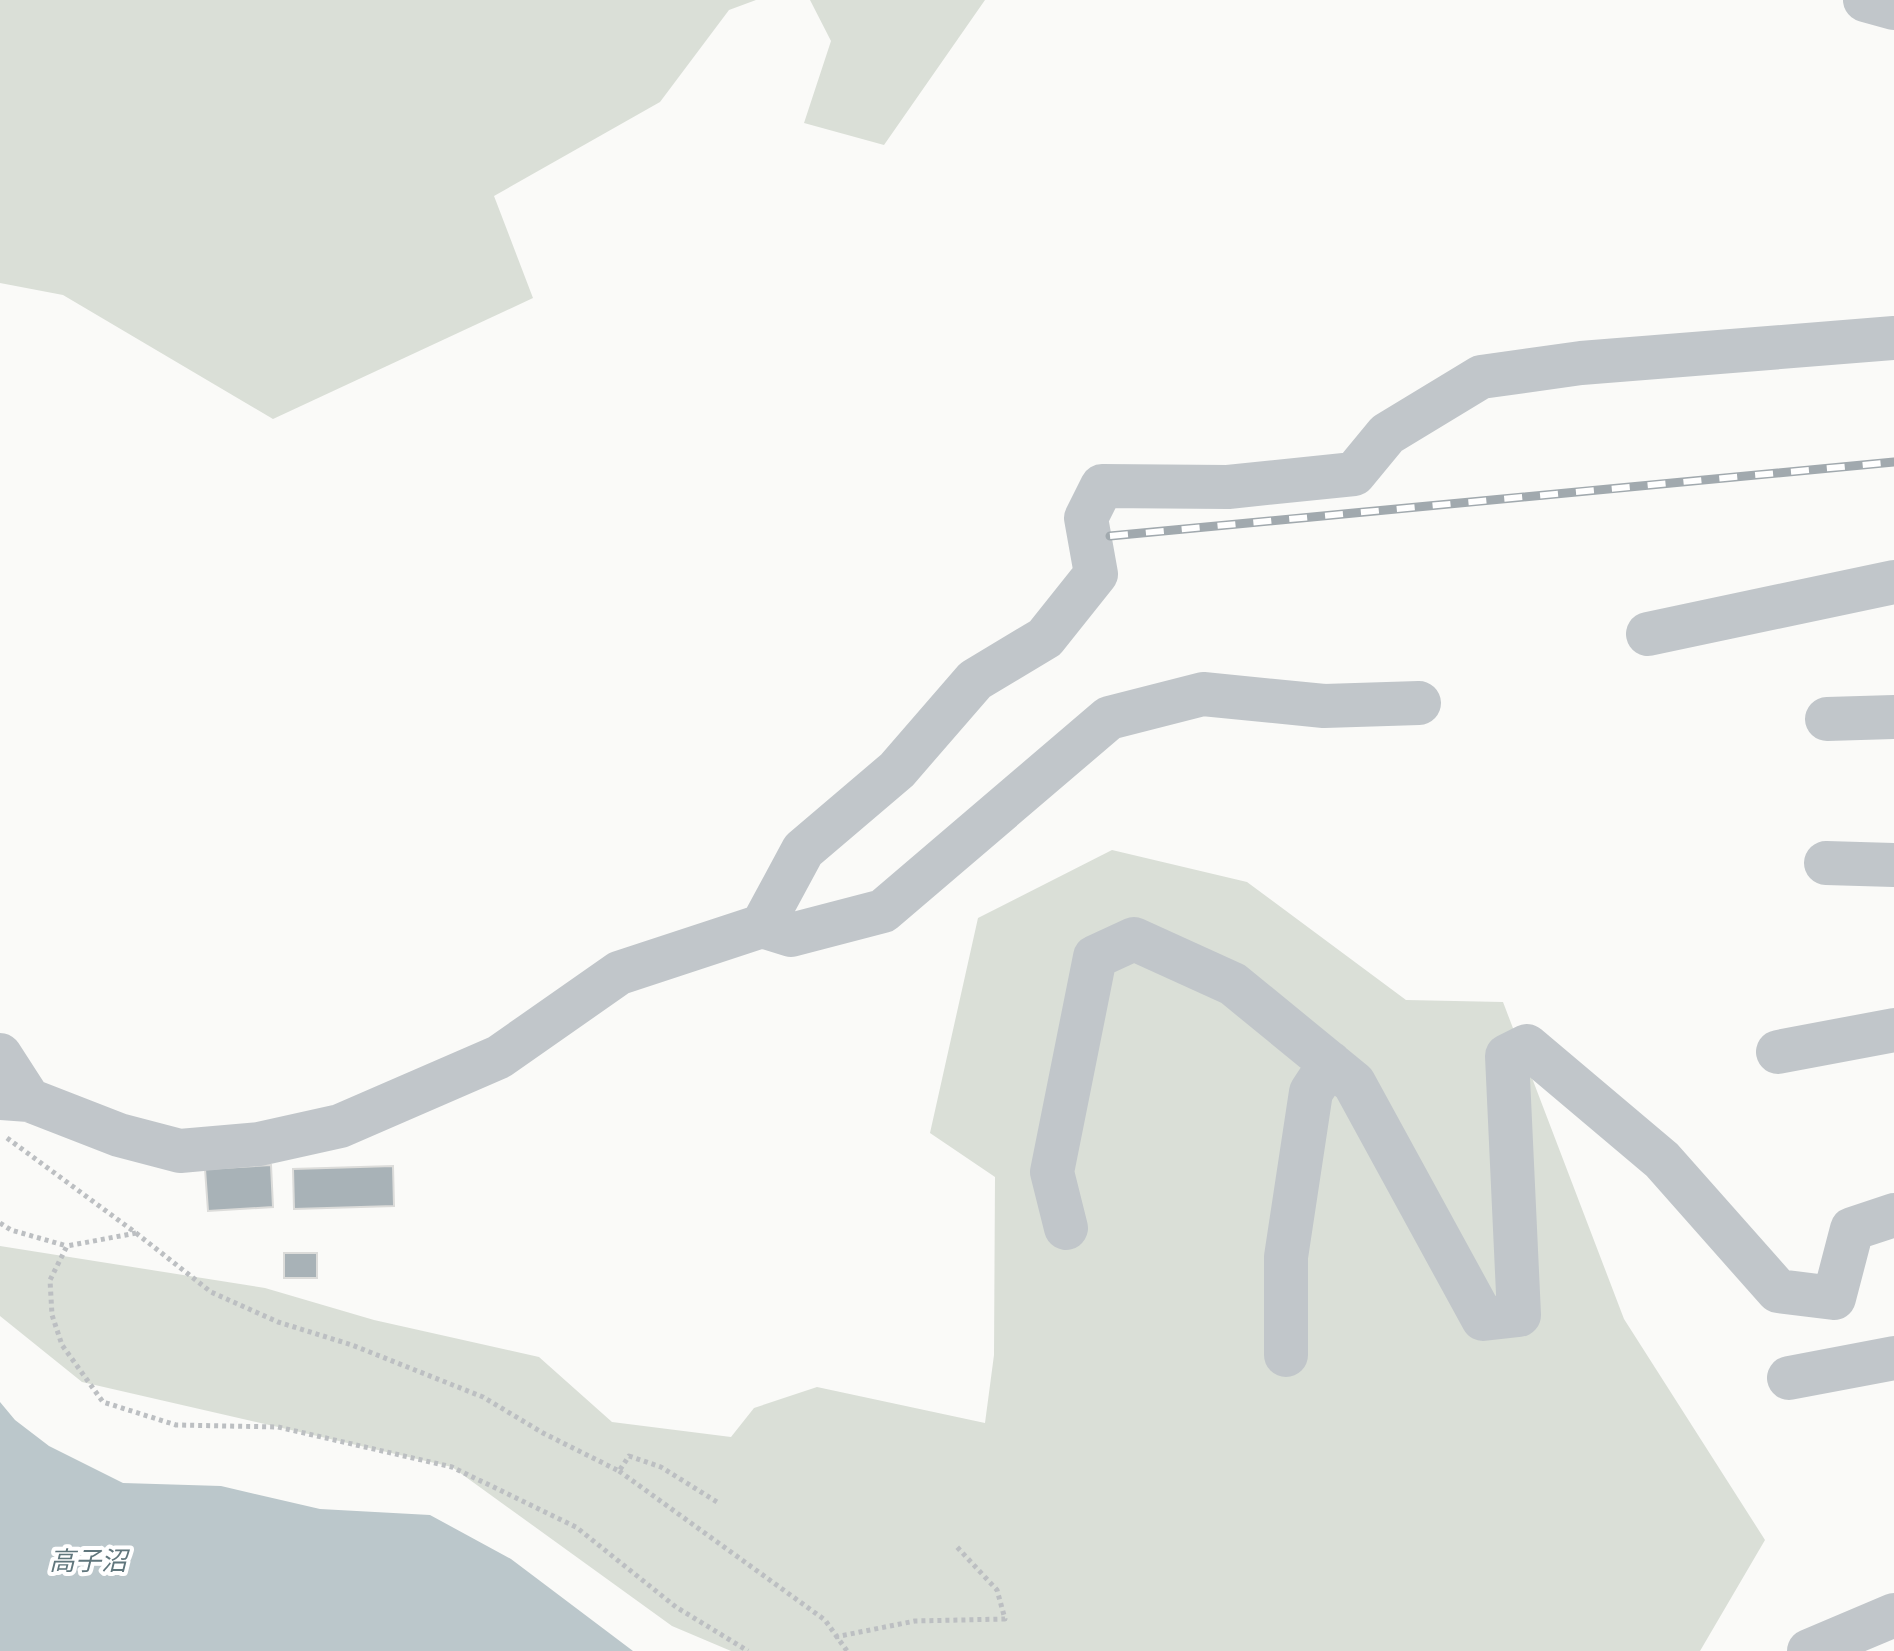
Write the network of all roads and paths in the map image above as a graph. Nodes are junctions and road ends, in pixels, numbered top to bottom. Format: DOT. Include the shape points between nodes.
graph roads {
  1 [pos="1865,0"];
  2 [pos="1894,8"];
  3 [pos="1894,338"];
  4 [pos="1894,582"];
  5 [pos="1648,634"];
  6 [pos="1419,703"];
  7 [pos="1894,717"];
  8 [pos="1827,719"];
  9 [pos="1826,863"];
  10 [pos="1894,865"];
  11 [pos="762,926"];
  12 [pos="1894,1030"];
  13 [pos="1778,1052"];
  14 [pos="0,1055"];
  15 [pos="1330,1063"];
  16 [pos="15,1099"];
  17 [pos="0,1132"];
  18 [pos="1894,1215"];
  19 [pos="0,1223"];
  20 [pos="1066,1228"];
  21 [pos="136,1233"];
  22 [pos="67,1246"];
  23 [pos="1286,1355"];
  24 [pos="1894,1358"];
  25 [pos="1789,1378"];
  26 [pos="619,1471"];
  27 [pos="717,1502"];
  28 [pos="957,1547"];
  29 [pos="1894,1615"];
  30 [pos="834,1637"];
  31 [pos="748,1651"];
  32 [pos="847,1651"];
  33 [pos="1809,1651"];
  1 -- 2 [label="street"];
  3 -- 11 [label="street" via="1581,363 1481,377 1387,434 1354,474 1228,487 1102,486 1086,518 1096,574 1045,638 975,680 897,770 803,850"];
  4 -- 5 [label="street"];
  6 -- 11 [label="street" via="1324,706 1203,694 1109,718 883,911 791,935"];
  7 -- 8 [label="street"];
  9 -- 10 [label="street"];
  11 -- 16 [label="street" via="619,973 499,1057 340,1126 259,1144 180,1151"];
  12 -- 13 [label="street"];
  14 -- 16 [label="street"];
  15 -- 18 [label="street" via="1354,1083 1483,1319 1519,1315 1507,1056 1527,1046 1662,1160 1778,1291 1834,1298 1852,1229"];
  15 -- 20 [label="street" via="1233,984 1134,939 1095,957 1052,1172"];
  15 -- 23 [label="street" via="1311,1092 1286,1257"];
  17 -- 21 [label="path"];
  19 -- 22 [label="path"];
  21 -- 22 [label="path"];
  21 -- 26 [label="path" via="211,1292 483,1397"];
  22 -- 31 [label="path" via="50,1280 52,1315 62,1345 103,1402 176,1425 278,1427 452,1467 576,1527 676,1607"];
  24 -- 25 [label="street"];
  26 -- 27 [label="path" via="629,1456 661,1467"];
  26 -- 30 [label="path" via="825,1620"];
  28 -- 30 [label="path" via="997,1590 1005,1619 915,1621"];
  29 -- 33 [label="street"];
  30 -- 32 [label="path"];
}
